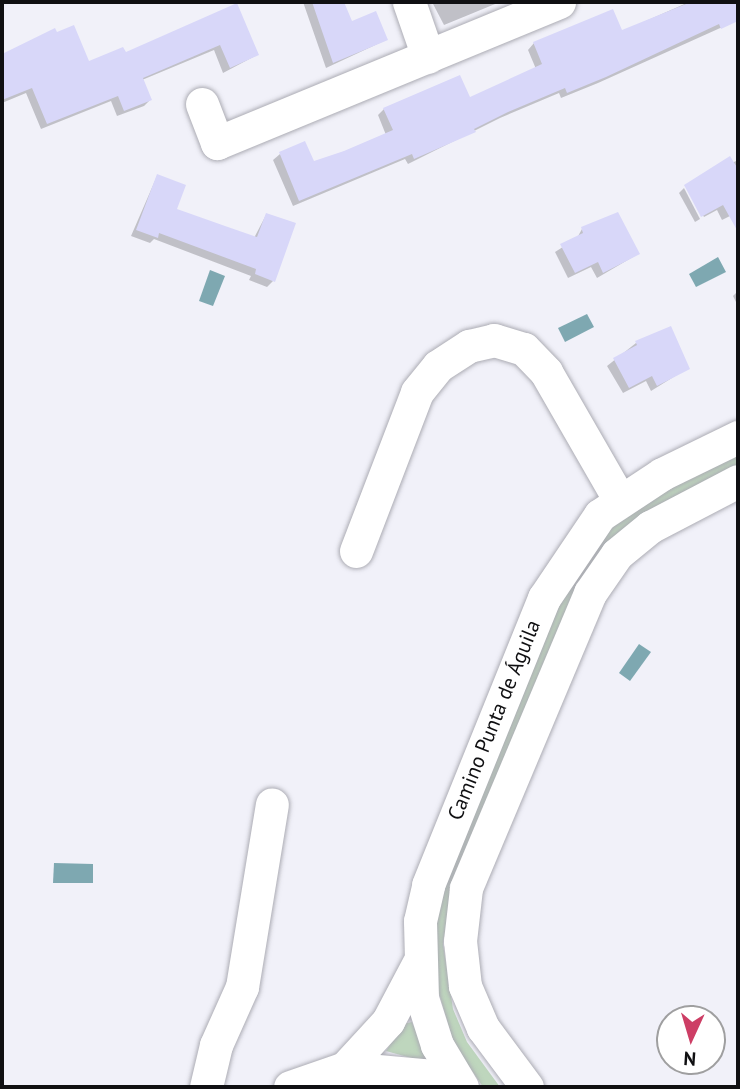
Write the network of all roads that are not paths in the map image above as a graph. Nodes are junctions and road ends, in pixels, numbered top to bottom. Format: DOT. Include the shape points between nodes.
graph roads {
  1 [pos="559,2"];
  2 [pos="407,4"];
  3 [pos="428,57"];
  4 [pos="202,104"];
  5 [pos="738,437"];
  6 [pos="738,481"];
  7 [pos="619,499"];
  8 [pos="356,551"];
  9 [pos="272,804"];
  10 [pos="418,964"];
  11 [pos="345,1068"];
  12 [pos="461,1086"];
  13 [pos="206,1087"];
  14 [pos="290,1087"];
  15 [pos="527,1087"];
  1 -- 3 [label="street"];
  2 -- 3 [label="street"];
  3 -- 4 [label="street" via="217,143"];
  5 -- 7 [label="street, Camino Punta de Águila"];
  6 -- 15 [label="street, Camino Punta de Águila" via="650,527 617,554 590,593 466,888 460,942 465,986 483,1028"];
  7 -- 8 [label="street" via="546,372 524,349 494,340 469,346 438,366 417,392"];
  7 -- 10 [label="street, Camino Punta de Águila" via="600,514 544,598 428,885 419,921"];
  9 -- 13 [label="street" via="242,987 216,1045"];
  10 -- 11 [label="street" via="388,1021"];
  10 -- 12 [label="street, Camino Punta de Águila" via="428,1021"];
  11 -- 12 [label="street" via="384,1070"];
  11 -- 14 [label="street"];
}
